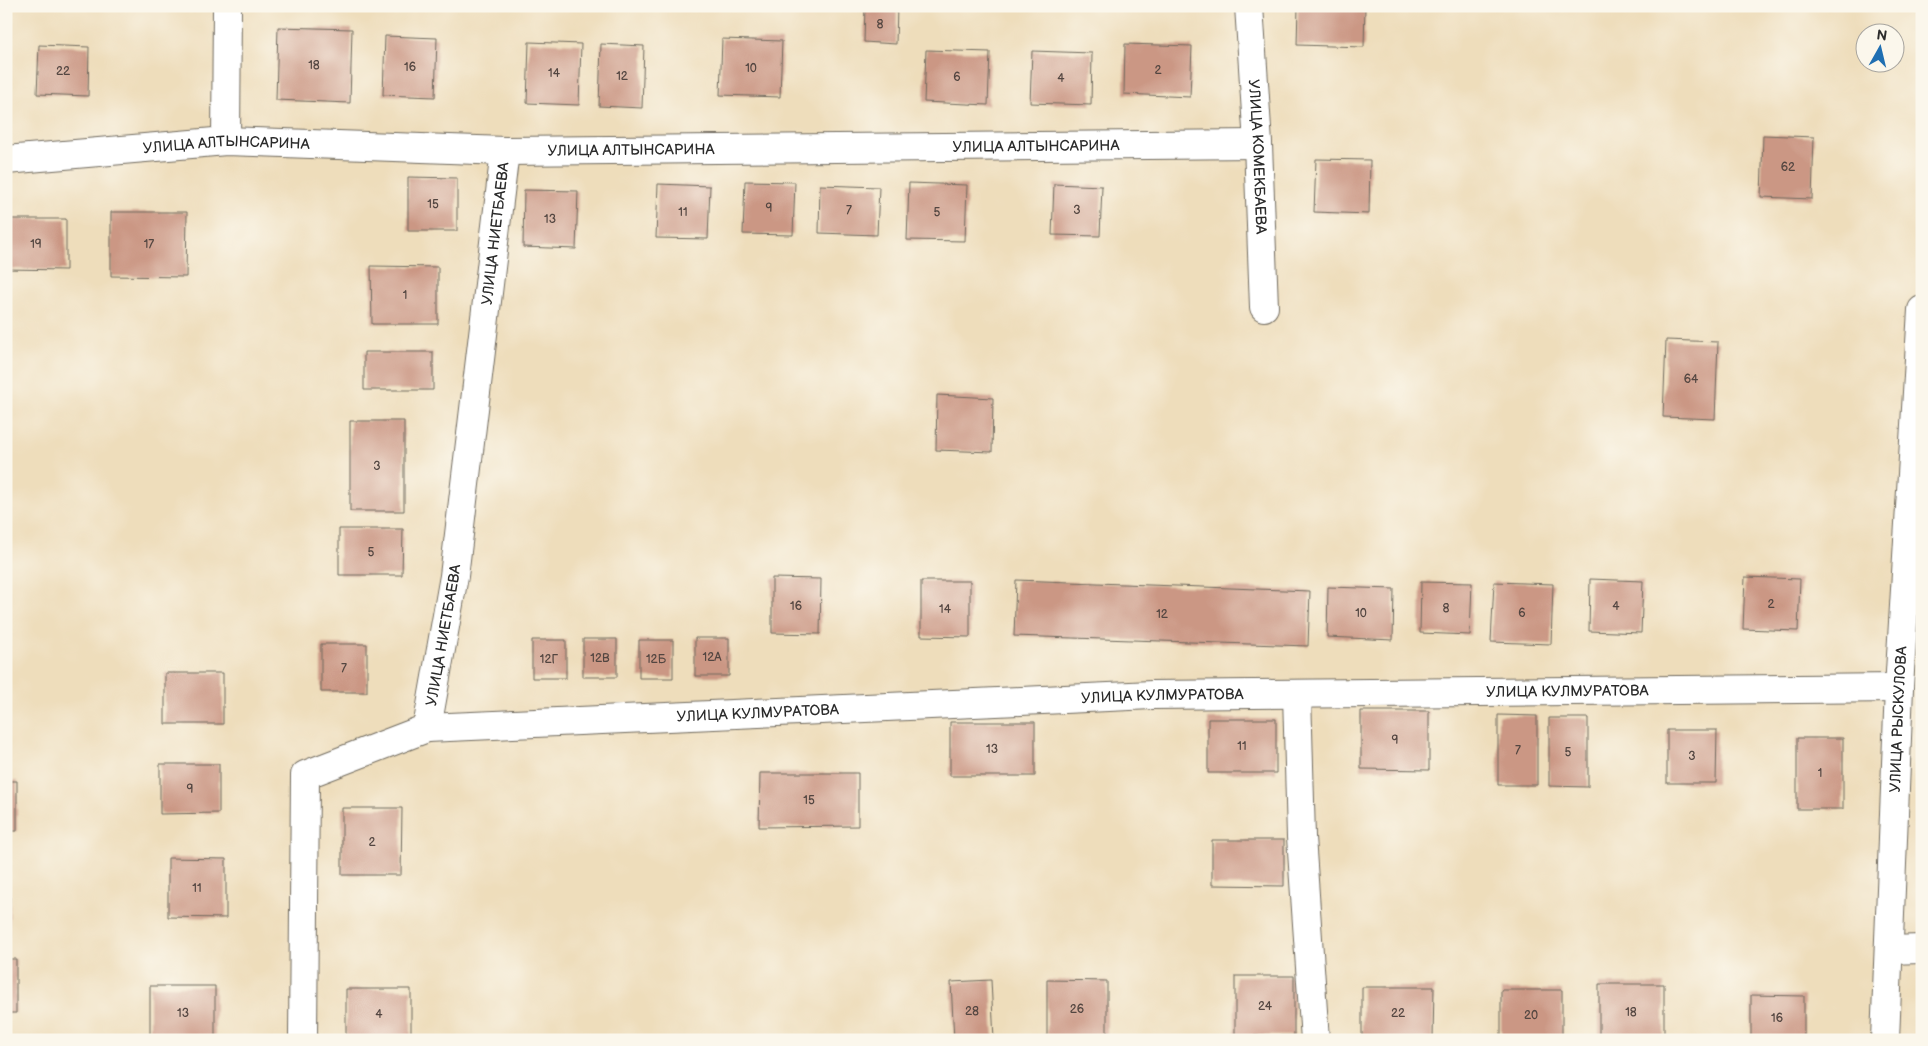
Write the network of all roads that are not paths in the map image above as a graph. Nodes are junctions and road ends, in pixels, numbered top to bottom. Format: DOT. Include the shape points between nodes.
graph roads {
  1 [pos="227,6"];
  2 [pos="1249,6"];
  3 [pos="226,141"];
  4 [pos="1258,144"];
  5 [pos="505,151"];
  6 [pos="6,160"];
  7 [pos="1264,307"];
  8 [pos="1922,310"];
  9 [pos="1899,688"];
  10 [pos="1297,694"];
  11 [pos="427,728"];
  12 [pos="1922,949"];
  13 [pos="1889,950"];
  14 [pos="302,1040"];
  15 [pos="1316,1040"];
  16 [pos="1885,1040"];
  1 -- 3 [label="street"];
  2 -- 4 [label="street, УЛИЦА КОМЕКБАЕВА"];
  3 -- 5 [label="street, УЛИЦА АЛТЫНСАРИНА"];
  3 -- 6 [label="street, УЛИЦА АЛТЫНСАРИНА"];
  4 -- 5 [label="street, УЛИЦА АЛТЫНСАРИНА"];
  4 -- 7 [label="street, УЛИЦА КОМЕКБАЕВА"];
  5 -- 11 [label="street, УЛИЦА НИЕТБАЕВА" via="454,576"];
  8 -- 9 [label="street, УЛИЦА РЫСКУЛОВА"];
  9 -- 10 [label="street, УЛИЦА КУЛМУРАТОВА"];
  9 -- 13 [label="street, УЛИЦА РЫСКУЛОВА"];
  10 -- 11 [label="street, УЛИЦА КУЛМУРАТОВА" via="1152,695"];
  10 -- 15 [label="street" via="1301,837"];
  11 -- 14 [label="street" via="306,776"];
  12 -- 13 [label="street"];
  13 -- 16 [label="street, УЛИЦА РЫСКУЛОВА"];
}
